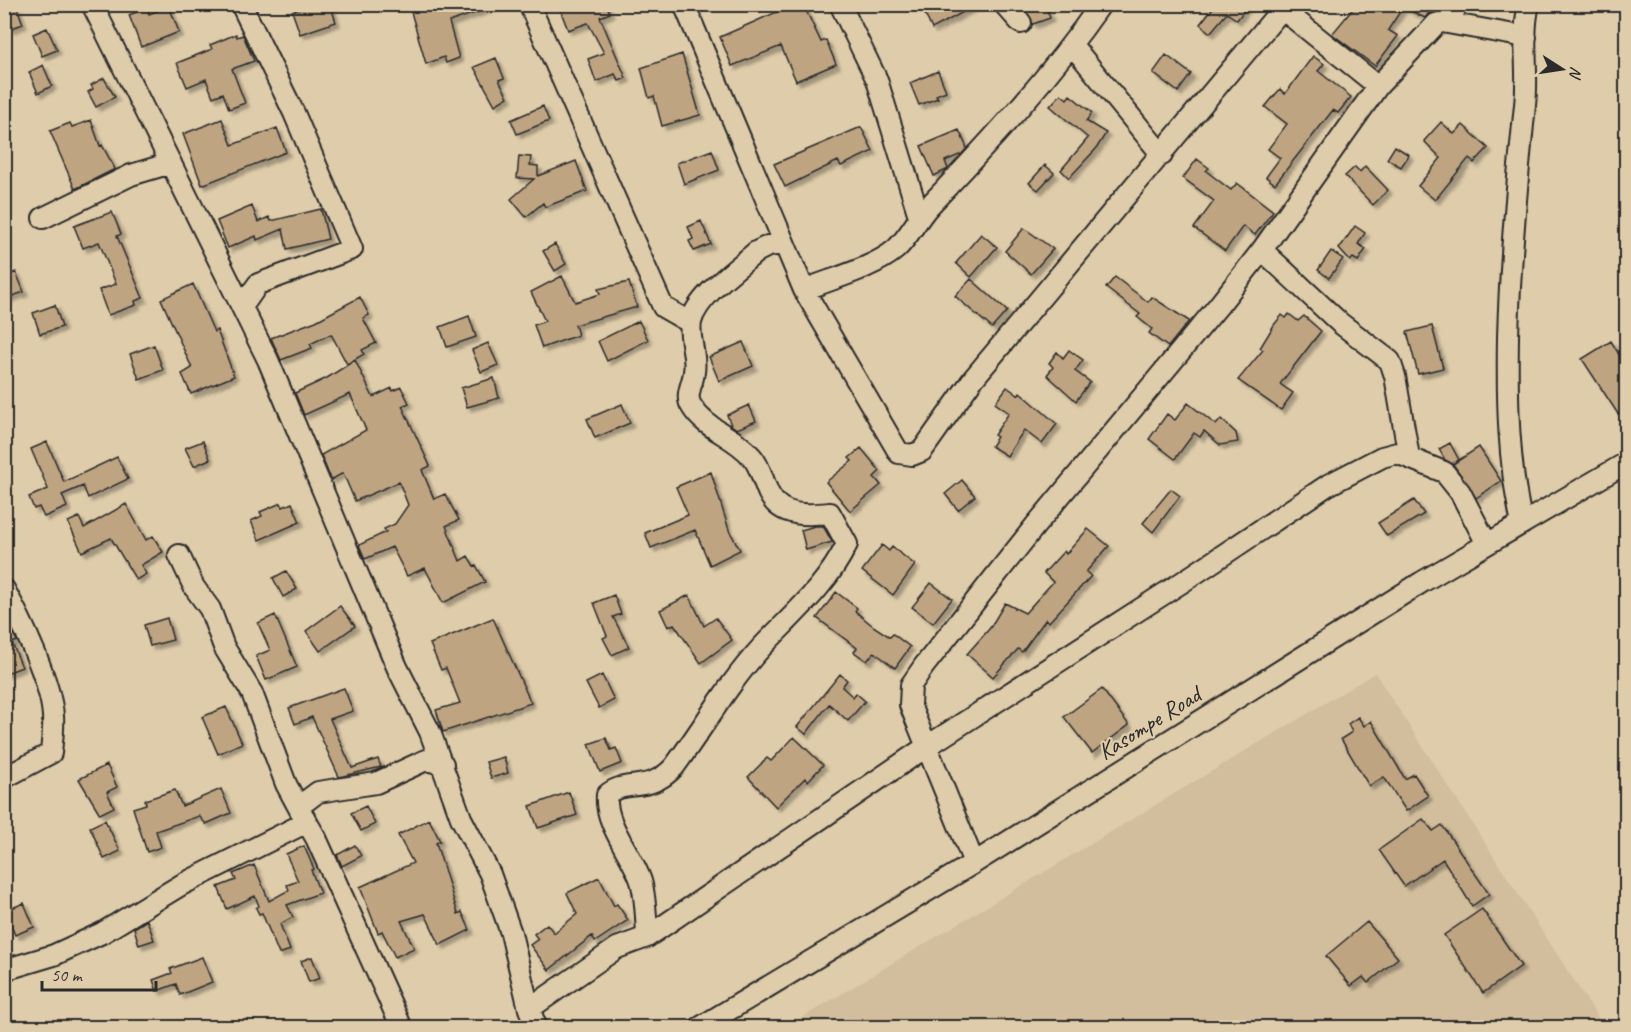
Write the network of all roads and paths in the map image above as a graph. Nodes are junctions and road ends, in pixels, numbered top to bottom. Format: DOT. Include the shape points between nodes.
graph roads {
  1 [pos="92,4"];
  2 [pos="242,4"];
  3 [pos="529,4"];
  4 [pos="684,4"];
  5 [pos="840,4"];
  6 [pos="1004,4"];
  7 [pos="1101,4"];
  8 [pos="1458,4"];
  9 [pos="1529,4"];
  10 [pos="1284,7"];
  11 [pos="1021,23"];
  12 [pos="1448,23"];
  13 [pos="1526,37"];
  14 [pos="1072,45"];
  15 [pos="1378,86"];
  16 [pos="1162,155"];
  17 [pos="171,163"];
  18 [pos="919,216"];
  19 [pos="43,218"];
  20 [pos="783,244"];
  21 [pos="1262,250"];
  22 [pos="804,290"];
  23 [pos="242,307"];
  24 [pos="691,323"];
  25 [pos="1409,456"];
  26 [pos="1626,463"];
  27 [pos="1522,524"];
  28 [pos="1487,544"];
  29 [pos="179,555"];
  30 [pos="4,589"];
  31 [pos="926,747"];
  32 [pos="443,764"];
  33 [pos="4,778"];
  34 [pos="304,817"];
  35 [pos="974,863"];
  36 [pos="647,937"];
  37 [pos="4,970"];
  38 [pos="532,1022"];
  39 [pos="402,1028"];
  40 [pos="699,1028"];
  1 -- 17 [label="street"];
  2 -- 23 [label="street" via="352,249 258,284"];
  3 -- 24 [label="street" via="663,307"];
  4 -- 20 [label="street"];
  5 -- 18 [label="street" via="877,80"];
  6 -- 11 [label="street"];
  7 -- 14 [label="street"];
  8 -- 12 [label="street"];
  9 -- 13 [label="street"];
  10 -- 15 [label="street"];
  10 -- 16 [label="street"];
  12 -- 13 [label="street"];
  12 -- 15 [label="street" via="1436,24"];
  13 -- 27 [label="street" via="1525,102 1510,278 1507,414 1512,474"];
  14 -- 16 [label="street"];
  14 -- 18 [label="street" via="992,139"];
  15 -- 21 [label="street"];
  16 -- 22 [label="street" via="973,379 922,451 912,455 899,453"];
  17 -- 19 [label="street" via="131,175"];
  17 -- 23 [label="street"];
  18 -- 22 [label="street" via="896,249 875,262"];
  20 -- 22 [label="street"];
  20 -- 24 [label="street" via="756,252 707,296"];
  21 -- 25 [label="street" via="1340,323 1390,361"];
  21 -- 31 [label="street" via="1035,526 911,685 910,705"];
  23 -- 32 [label="street" via="300,433 397,667"];
  24 -- 36 [label="street" via="695,371 689,391 690,406 753,457 771,497 801,516 830,513 847,544 832,571 760,650 662,780 613,790 607,795 611,819 640,881"];
  25 -- 28 [label="street" via="1444,472 1460,492"];
  25 -- 31 [label="street" via="1397,453 1382,457 1328,485"];
  26 -- 27 [label="street, Kasompe Road"];
  27 -- 28 [label="street, Kasompe Road"];
  28 -- 35 [label="street, Kasompe Road"];
  29 -- 34 [label="street" via="210,609 224,647 252,693 286,784"];
  30 -- 33 [label="street" via="18,614 53,714 51,753"];
  31 -- 35 [label="street"];
  31 -- 36 [label="street"];
  32 -- 34 [label="street" via="426,759 376,783 318,792 302,804"];
  32 -- 38 [label="street" via="461,818 490,874 512,933"];
  34 -- 37 [label="street" via="102,933 54,955"];
  34 -- 39 [label="street"];
  35 -- 40 [label="street, Kasompe Road"];
  36 -- 38 [label="street" via="617,948"];
}
